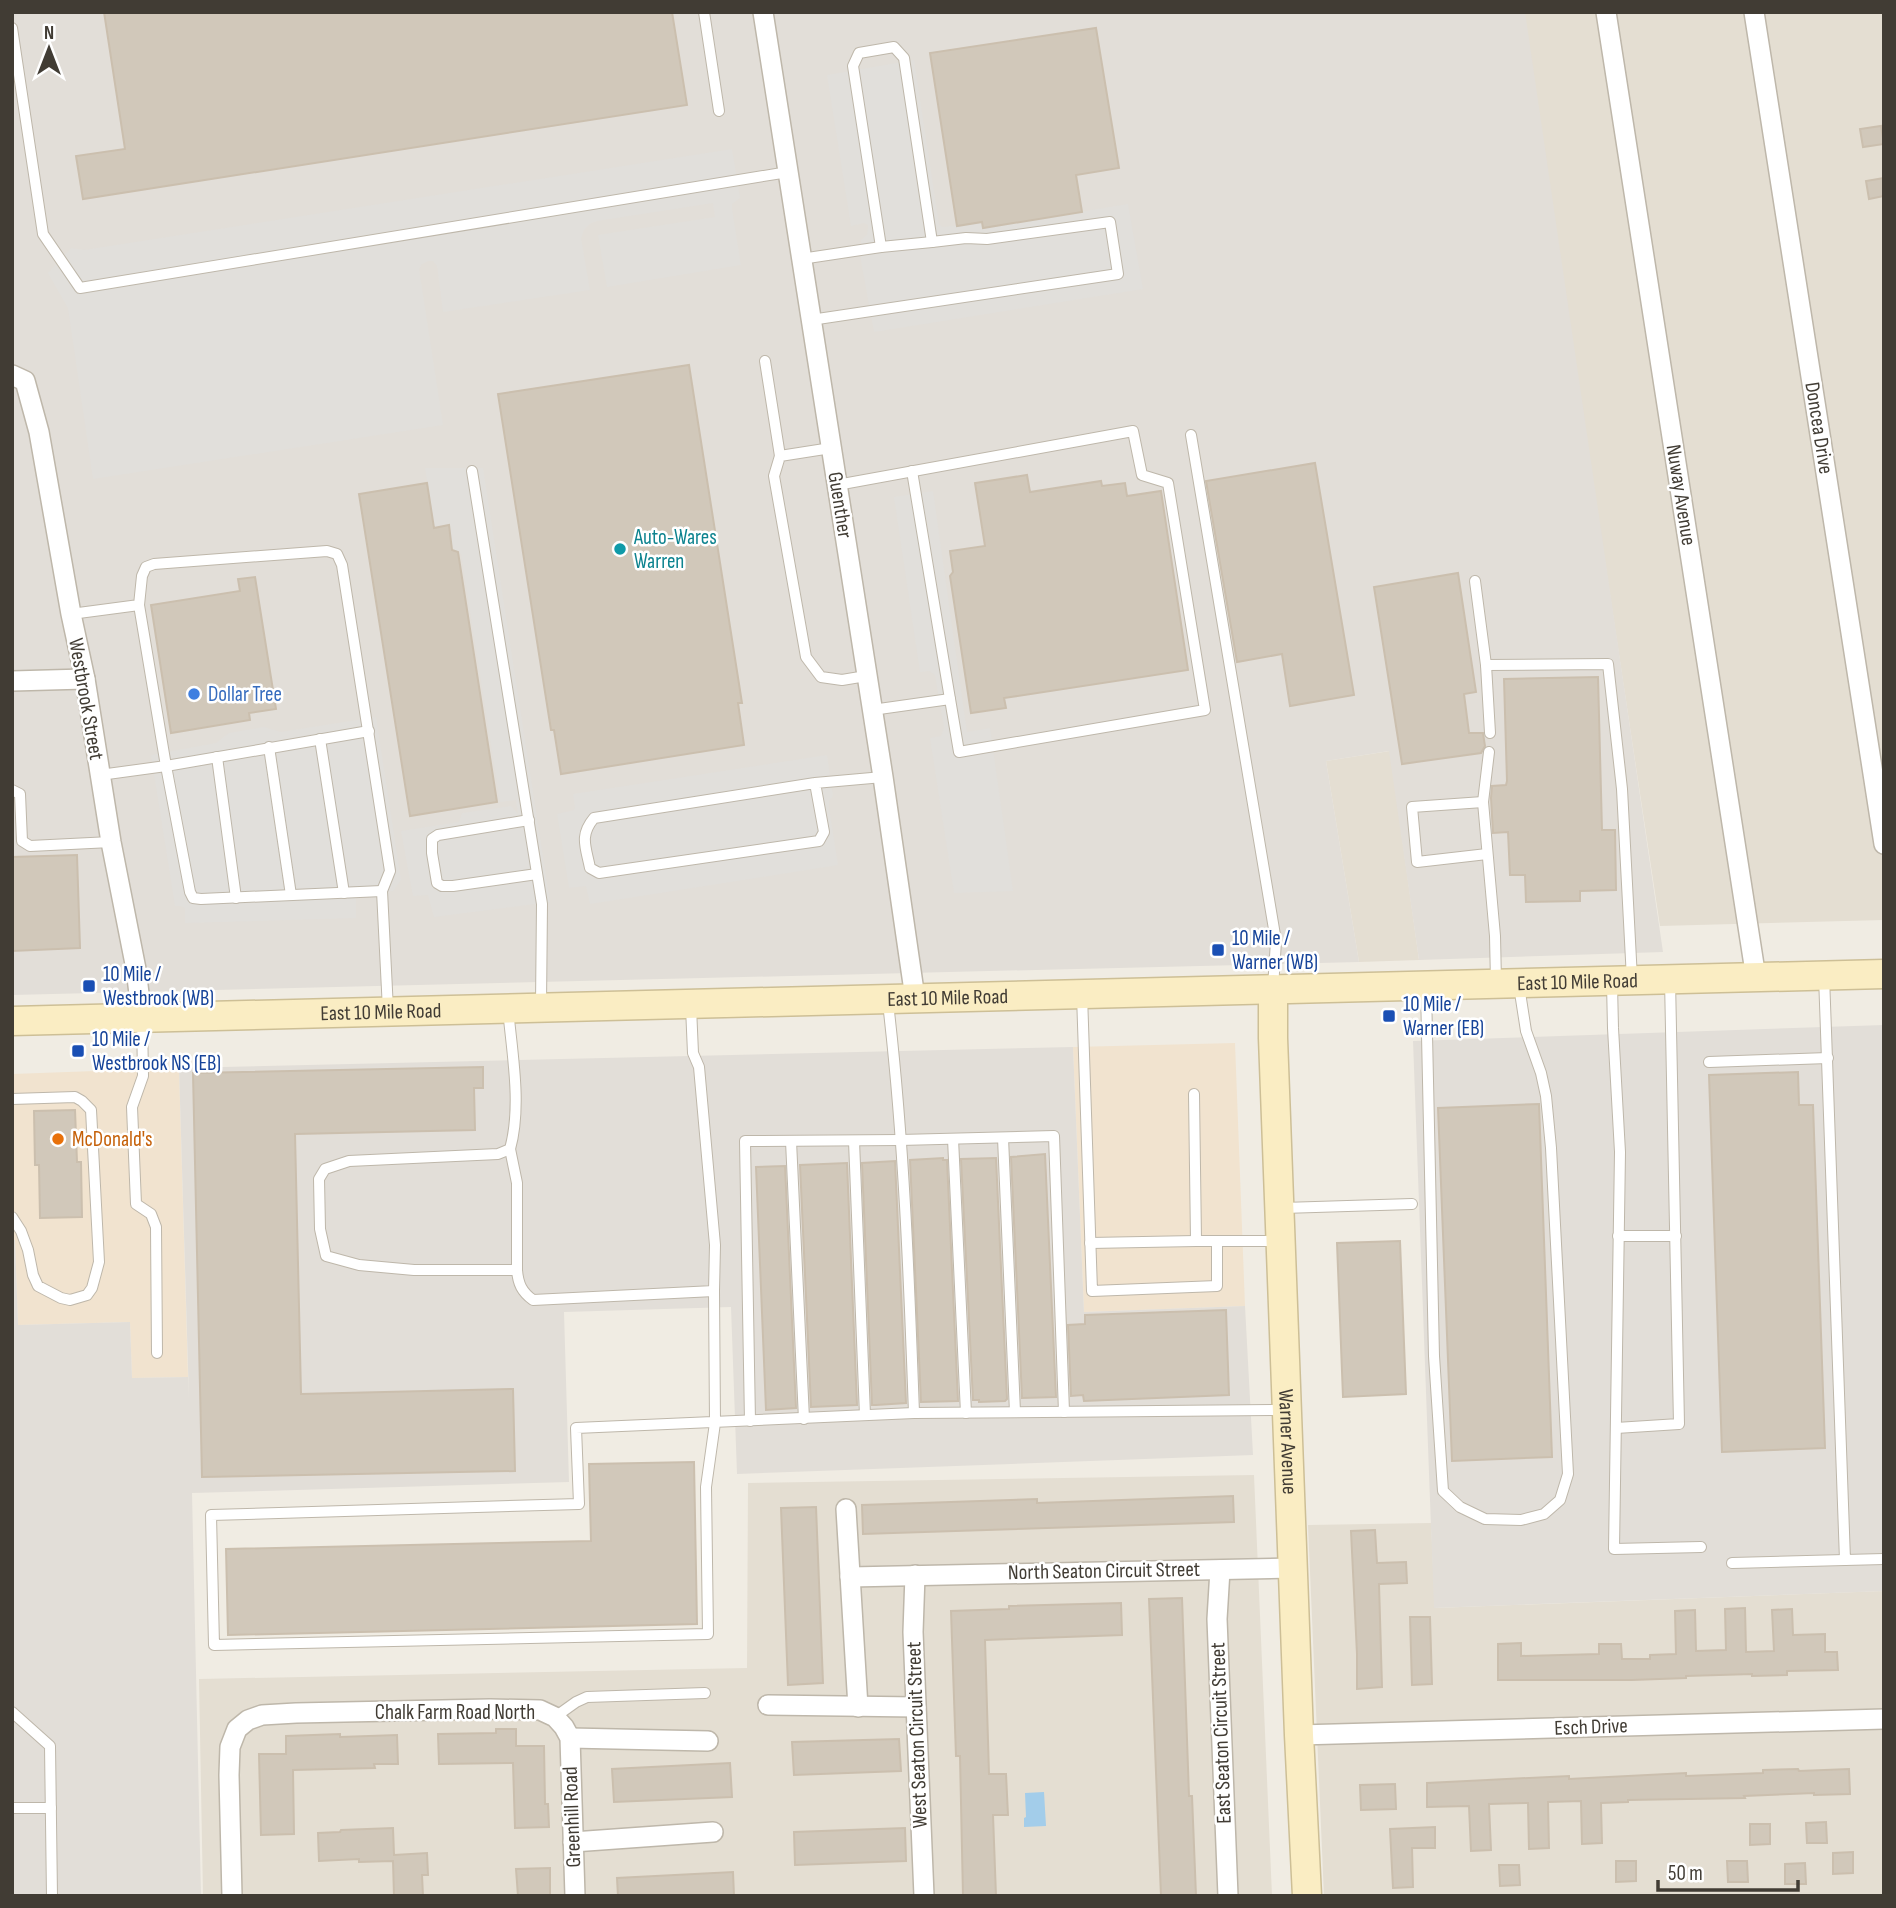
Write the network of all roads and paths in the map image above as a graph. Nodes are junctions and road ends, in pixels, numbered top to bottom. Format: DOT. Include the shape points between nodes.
graph roads {
  1 [pos="704,12"];
  2 [pos="763,12"];
  3 [pos="1606,12"];
  4 [pos="1754,12"];
  5 [pos="12,28"];
  6 [pos="719,111"];
  7 [pos="788,172"];
  8 [pos="932,242"];
  9 [pos="881,247"];
  10 [pos="802,259"];
  11 [pos="811,320"];
  12 [pos="765,361"];
  13 [pos="18,378"];
  14 [pos="1191,435"];
  15 [pos="831,448"];
  16 [pos="780,456"];
  17 [pos="472,471"];
  18 [pos="912,471"];
  19 [pos="836,485"];
  20 [pos="1475,581"];
  21 [pos="139,605"];
  22 [pos="71,614"];
  23 [pos="1486,665"];
  24 [pos="866,676"];
  25 [pos="85,679"];
  26 [pos="12,681"];
  27 [pos="950,699"];
  28 [pos="872,710"];
  29 [pos="369,731"];
  30 [pos="1490,733"];
  31 [pos="320,739"];
  32 [pos="269,747"];
  33 [pos="1489,752"];
  34 [pos="217,757"];
  35 [pos="166,766"];
  36 [pos="100,775"];
  37 [pos="883,778"];
  38 [pos="816,783"];
  39 [pos="12,790"];
  40 [pos="1483,802"];
  41 [pos="529,820"];
  42 [pos="111,842"];
  43 [pos="1884,844"];
  44 [pos="1487,854"];
  45 [pos="537,874"];
  46 [pos="382,891"];
  47 [pos="344,893"];
  48 [pos="291,895"];
  49 [pos="236,898"];
  50 [pos="1884,974"];
  51 [pos="1824,976"];
  52 [pos="1756,978"];
  53 [pos="1670,979"];
  54 [pos="1622,980"];
  55 [pos="1507,984"];
  56 [pos="1426,985"];
  57 [pos="1273,989"];
  58 [pos="1082,995"];
  59 [pos="902,998"];
  60 [pos="691,1004"];
  61 [pos="541,1008"];
  62 [pos="508,1009"];
  63 [pos="388,1012"];
  64 [pos="142,1018"];
  65 [pos="12,1021"];
  66 [pos="1828,1058"];
  67 [pos="1709,1062"];
  68 [pos="1194,1094"];
  69 [pos="12,1099"];
  70 [pos="1003,1138"];
  71 [pos="953,1139"];
  72 [pos="900,1140"];
  73 [pos="791,1141"];
  74 [pos="854,1141"];
  75 [pos="510,1149"];
  76 [pos="1412,1204"];
  77 [pos="1279,1208"];
  78 [pos="12,1217"];
  79 [pos="1618,1236"];
  80 [pos="1676,1236"];
  81 [pos="1196,1241"];
  82 [pos="1217,1241"];
  83 [pos="1280,1241"];
  84 [pos="1090,1243"];
  85 [pos="516,1270"];
  86 [pos="714,1291"];
  87 [pos="157,1353"];
  88 [pos="1287,1410"];
  89 [pos="1015,1412"];
  90 [pos="1064,1412"];
  91 [pos="914,1413"];
  92 [pos="966,1413"];
  93 [pos="865,1415"];
  94 [pos="804,1419"];
  95 [pos="750,1421"];
  96 [pos="715,1423"];
  97 [pos="1616,1428"];
  98 [pos="846,1509"];
  99 [pos="1701,1547"];
  100 [pos="1884,1559"];
  101 [pos="1845,1560"];
  102 [pos="1732,1563"];
  103 [pos="1293,1568"];
  104 [pos="1220,1570"];
  105 [pos="915,1575"];
  106 [pos="850,1577"];
  107 [pos="705,1693"];
  108 [pos="768,1705"];
  109 [pos="858,1707"];
  110 [pos="916,1707"];
  111 [pos="12,1712"];
  112 [pos="555,1717"];
  113 [pos="1884,1719"];
  114 [pos="1299,1735"];
  115 [pos="570,1738"];
  116 [pos="708,1741"];
  117 [pos="12,1808"];
  118 [pos="51,1808"];
  119 [pos="713,1832"];
  120 [pos="573,1842"];
  121 [pos="919,1895"];
  122 [pos="52,1896"];
  123 [pos="232,1896"];
  124 [pos="575,1896"];
  125 [pos="1228,1896"];
  126 [pos="1307,1896"];
  1 -- 6 [label="lane"];
  2 -- 7 [label="street, Guenther"];
  3 -- 52 [label="street, Nuway Avenue"];
  4 -- 43 [label="street, Doncea Drive"];
  5 -- 7 [label="lane" via="43,233 80,288"];
  7 -- 10 [label="street, Guenther"];
  8 -- 9 [label="lane"];
  8 -- 9 [label="lane" via="904,58 894,47 859,53 853,66"];
  8 -- 11 [label="lane" via="1110,222 1118,274"];
  9 -- 10 [label="lane"];
  10 -- 11 [label="street, Guenther"];
  11 -- 15 [label="street, Guenther"];
  12 -- 16 [label="lane"];
  13 -- 22 [label="street, Westbrook Street" via="39,432"];
  14 -- 57 [label="lane" via="1276,941"];
  15 -- 16 [label="lane"];
  15 -- 19 [label="street, Guenther"];
  16 -- 24 [label="lane" via="774,476 806,657 821,677"];
  17 -- 41 [label="lane"];
  18 -- 19 [label="lane"];
  18 -- 27 [label="lane"];
  18 -- 27 [label="lane" via="1133,431 1142,475 1168,484 1205,710 959,752"];
  19 -- 24 [label="street, Guenther"];
  20 -- 23 [label="lane"];
  21 -- 22 [label="lane"];
  21 -- 29 [label="lane" via="142,576 153,564 327,551 337,554"];
  21 -- 35 [label="lane"];
  22 -- 25 [label="street, Westbrook Street"];
  23 -- 30 [label="lane"];
  23 -- 54 [label="lane" via="1608,664 1622,789"];
  24 -- 28 [label="street, Guenther"];
  25 -- 26 [label="street"];
  25 -- 36 [label="street, Westbrook Street"];
  27 -- 28 [label="lane"];
  28 -- 37 [label="street, Guenther"];
  29 -- 31 [label="lane"];
  29 -- 46 [label="lane" via="390,871"];
  31 -- 32 [label="lane"];
  31 -- 47 [label="lane"];
  32 -- 34 [label="lane"];
  32 -- 48 [label="lane"];
  33 -- 40 [label="lane"];
  34 -- 35 [label="lane"];
  34 -- 49 [label="lane"];
  35 -- 36 [label="lane"];
  35 -- 49 [label="lane" via="193,898"];
  36 -- 42 [label="street, Westbrook Street"];
  37 -- 38 [label="lane"];
  37 -- 59 [label="street, Guenther"];
  38 -- 38 [label="lane" via="594,818 585,830 590,868 599,873 819,841 824,832"];
  39 -- 42 [label="lane" via="20,794 22,841 30,846"];
  40 -- 44 [label="lane"];
  40 -- 44 [label="lane" via="1412,807 1417,862"];
  41 -- 45 [label="lane"];
  41 -- 45 [label="lane" via="438,835 432,839 432,853 437,883 442,886"];
  42 -- 64 [label="street, Westbrook Street"];
  44 -- 55 [label="lane" via="1495,936"];
  45 -- 61 [label="lane" via="542,904"];
  46 -- 47 [label="lane"];
  46 -- 63 [label="lane"];
  47 -- 48 [label="lane"];
  48 -- 49 [label="lane"];
  50 -- 51 [label="main road, East 10 Mile Road"];
  51 -- 52 [label="main road, East 10 Mile Road"];
  51 -- 66 [label="lane"];
  52 -- 53 [label="main road, East 10 Mile Road"];
  53 -- 54 [label="main road, East 10 Mile Road"];
  53 -- 80 [label="lane"];
  54 -- 55 [label="main road, East 10 Mile Road"];
  54 -- 79 [label="lane" via="1613,1028 1620,1152"];
  55 -- 56 [label="main road, East 10 Mile Road"];
  55 -- 56 [label="lane" via="1546,1096 1568,1474 1560,1500 1544,1514 1521,1520 1485,1519 1460,1507 1443,1490 1434,1356"];
  56 -- 57 [label="main road, East 10 Mile Road"];
  57 -- 58 [label="main road, East 10 Mile Road"];
  57 -- 77 [label="main road, Warner Avenue"];
  58 -- 59 [label="main road, East 10 Mile Road"];
  58 -- 84 [label="lane"];
  59 -- 60 [label="main road, East 10 Mile Road"];
  59 -- 72 [label="lane"];
  60 -- 61 [label="main road, East 10 Mile Road"];
  60 -- 86 [label="lane" via="715,1245"];
  61 -- 62 [label="main road, East 10 Mile Road"];
  62 -- 63 [label="main road, East 10 Mile Road"];
  62 -- 75 [label="lane" via="515,1101"];
  63 -- 64 [label="main road, East 10 Mile Road"];
  64 -- 65 [label="main road, East 10 Mile Road"];
  64 -- 87 [label="lane" via="142,1076 132,1107 136,1204 151,1214 156,1227"];
  66 -- 67 [label="lane"];
  66 -- 101 [label="lane"];
  68 -- 81 [label="lane"];
  69 -- 78 [label="lane" via="75,1097 91,1110 99,1262 87,1295 70,1300 38,1286"];
  70 -- 71 [label="lane"];
  70 -- 89 [label="lane"];
  70 -- 90 [label="lane" via="1054,1136"];
  71 -- 72 [label="lane"];
  71 -- 92 [label="lane"];
  72 -- 74 [label="lane"];
  72 -- 91 [label="lane"];
  73 -- 74 [label="lane"];
  73 -- 94 [label="lane"];
  73 -- 95 [label="lane" via="745,1141"];
  74 -- 93 [label="lane"];
  75 -- 85 [label="lane" via="517,1184"];
  75 -- 85 [label="lane" via="498,1154 349,1161 325,1169 319,1180 320,1229 326,1256 359,1265"];
  76 -- 77 [label="lane"];
  77 -- 83 [label="main road, Warner Avenue"];
  79 -- 80 [label="lane"];
  79 -- 97 [label="lane"];
  80 -- 97 [label="lane" via="1679,1424"];
  81 -- 82 [label="lane"];
  81 -- 84 [label="lane"];
  82 -- 83 [label="lane"];
  82 -- 84 [label="lane" via="1217,1286 1092,1291"];
  83 -- 88 [label="main road, Warner Avenue"];
  85 -- 86 [label="lane" via="517,1282 534,1300"];
  86 -- 96 [label="lane"];
  88 -- 90 [label="lane"];
  88 -- 103 [label="main road, Warner Avenue"];
  89 -- 90 [label="lane"];
  89 -- 92 [label="lane"];
  91 -- 92 [label="lane"];
  91 -- 93 [label="lane"];
  93 -- 94 [label="lane"];
  94 -- 95 [label="lane"];
  95 -- 96 [label="lane"];
  96 -- 96 [label="lane" via="706,1487 708,1634 214,1645 211,1515 579,1504 576,1427"];
  97 -- 99 [label="lane" via="1614,1549"];
  98 -- 106 [label="street"];
  100 -- 101 [label="lane"];
  101 -- 102 [label="lane"];
  103 -- 104 [label="street, North Seaton Circuit Street"];
  103 -- 114 [label="main road, Warner Avenue"];
  104 -- 105 [label="street, North Seaton Circuit Street"];
  104 -- 125 [label="street, East Seaton Circuit Street" via="1217,1619"];
  105 -- 106 [label="street, North Seaton Circuit Street"];
  105 -- 110 [label="street, West Seaton Circuit Street"];
  106 -- 109 [label="street"];
  107 -- 112 [label="lane" via="587,1697"];
  108 -- 109 [label="street"];
  109 -- 110 [label="street"];
  110 -- 121 [label="street, West Seaton Circuit Street"];
  111 -- 118 [label="lane" via="50,1746"];
  112 -- 115 [label="street, Chalk Farm Road North"];
  112 -- 123 [label="street, Chalk Farm Road North" via="540,1710 490,1709 296,1713 248,1720 237,1729 230,1747"];
  113 -- 114 [label="street, Esch Drive"];
  114 -- 126 [label="main road, Warner Avenue"];
  115 -- 116 [label="street"];
  115 -- 120 [label="street, Greenhill Road"];
  117 -- 118 [label="lane"];
  118 -- 122 [label="lane"];
  119 -- 120 [label="street"];
  120 -- 124 [label="street, Greenhill Road"];
}
